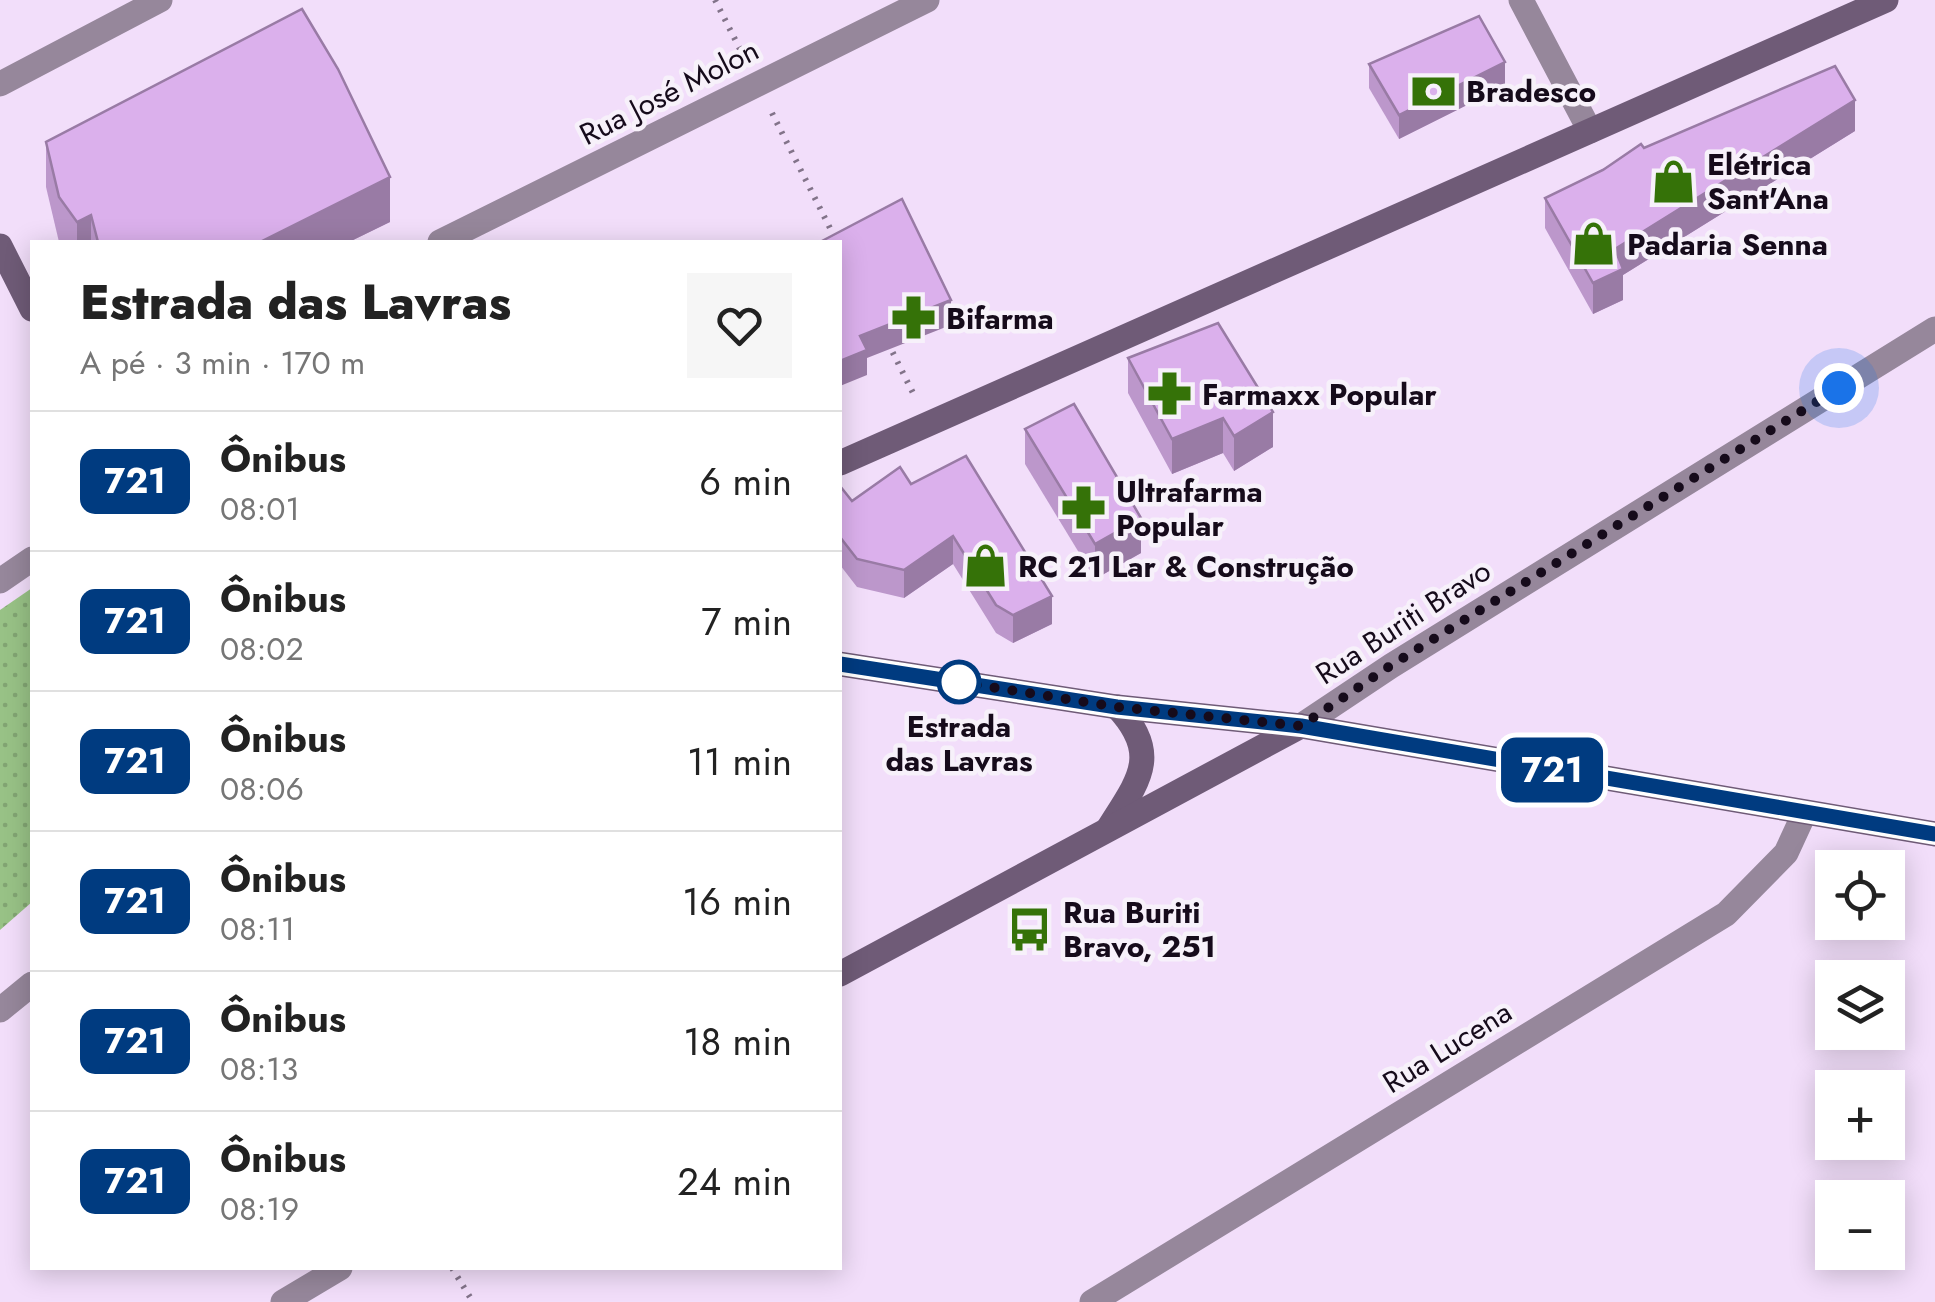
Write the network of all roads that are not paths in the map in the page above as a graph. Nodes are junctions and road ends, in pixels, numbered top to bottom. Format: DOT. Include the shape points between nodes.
graph roads {
  1 [pos="160,0"];
  2 [pos="927,0"];
  3 [pos="1522,0"];
  4 [pos="1886,0"];
  5 [pos="0,84"];
  6 [pos="1590,132"];
  7 [pos="444,240"];
  8 [pos="0,246"];
  9 [pos="30,305"];
  10 [pos="1935,329"];
  11 [pos="842,462"];
  12 [pos="30,560"];
  13 [pos="0,581"];
  14 [pos="842,664"];
  15 [pos="1117,707"];
  16 [pos="1301,726"];
  17 [pos="1804,814"];
  18 [pos="1108,829"];
  19 [pos="1935,834"];
  20 [pos="842,973"];
  21 [pos="30,986"];
  22 [pos="0,1010"];
  23 [pos="337,1270"];
  24 [pos="282,1302"];
  25 [pos="1092,1302"];
  1 -- 5 [label="street"];
  2 -- 7 [label="street, Rua José Molon"];
  3 -- 6 [label="street"];
  4 -- 6 [label="main road"];
  6 -- 11 [label="main road"];
  8 -- 9 [label="main road"];
  10 -- 16 [label="street, Rua Buriti Bravo"];
  12 -- 13 [label="street"];
  14 -- 15 [label="main road"];
  15 -- 16 [label="main road"];
  15 -- 18 [label="main road" via="1135,726 1144,763"];
  16 -- 17 [label="main road"];
  16 -- 18 [label="main road, Rua Buriti Bravo"];
  17 -- 19 [label="main road"];
  17 -- 25 [label="street, Rua Lucena" via="1786,853 1726,914"];
  18 -- 20 [label="main road, Rua Buriti Bravo"];
  21 -- 22 [label="street"];
  23 -- 24 [label="street"];
}
